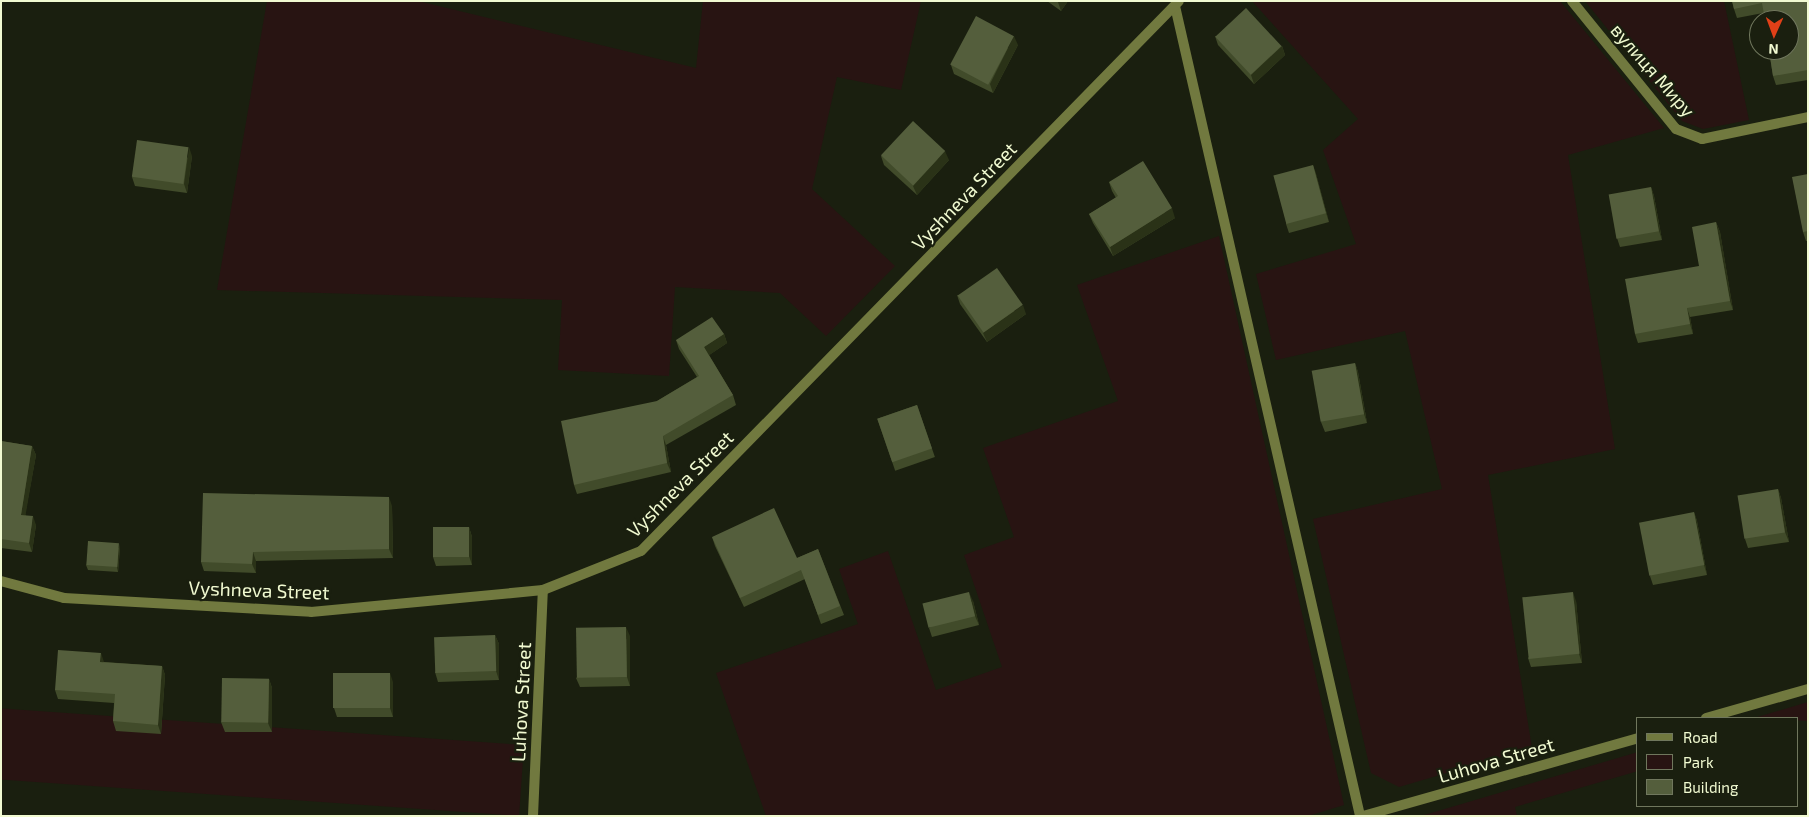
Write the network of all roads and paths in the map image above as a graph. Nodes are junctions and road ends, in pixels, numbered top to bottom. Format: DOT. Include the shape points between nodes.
graph roads {
  1 [pos="1572,1"];
  2 [pos="1177,3"];
  3 [pos="1808,117"];
  4 [pos="1,582"];
  5 [pos="543,590"];
  6 [pos="1808,689"];
  7 [pos="1710,717"];
  8 [pos="1636,739"];
  9 [pos="533,816"];
  10 [pos="1362,816"];
  1 -- 3 [label="street, вулиця Миру" via="1676,129 1702,139"];
  2 -- 5 [label="street, Vyshneva Street" via="641,551"];
  2 -- 10 [label="street"];
  4 -- 5 [label="street, Vyshneva Street" via="64,598 311,612"];
  5 -- 9 [label="street, Luhova Street"];
  6 -- 7 [label="street"];
  8 -- 10 [label="street, Luhova Street"];
}
